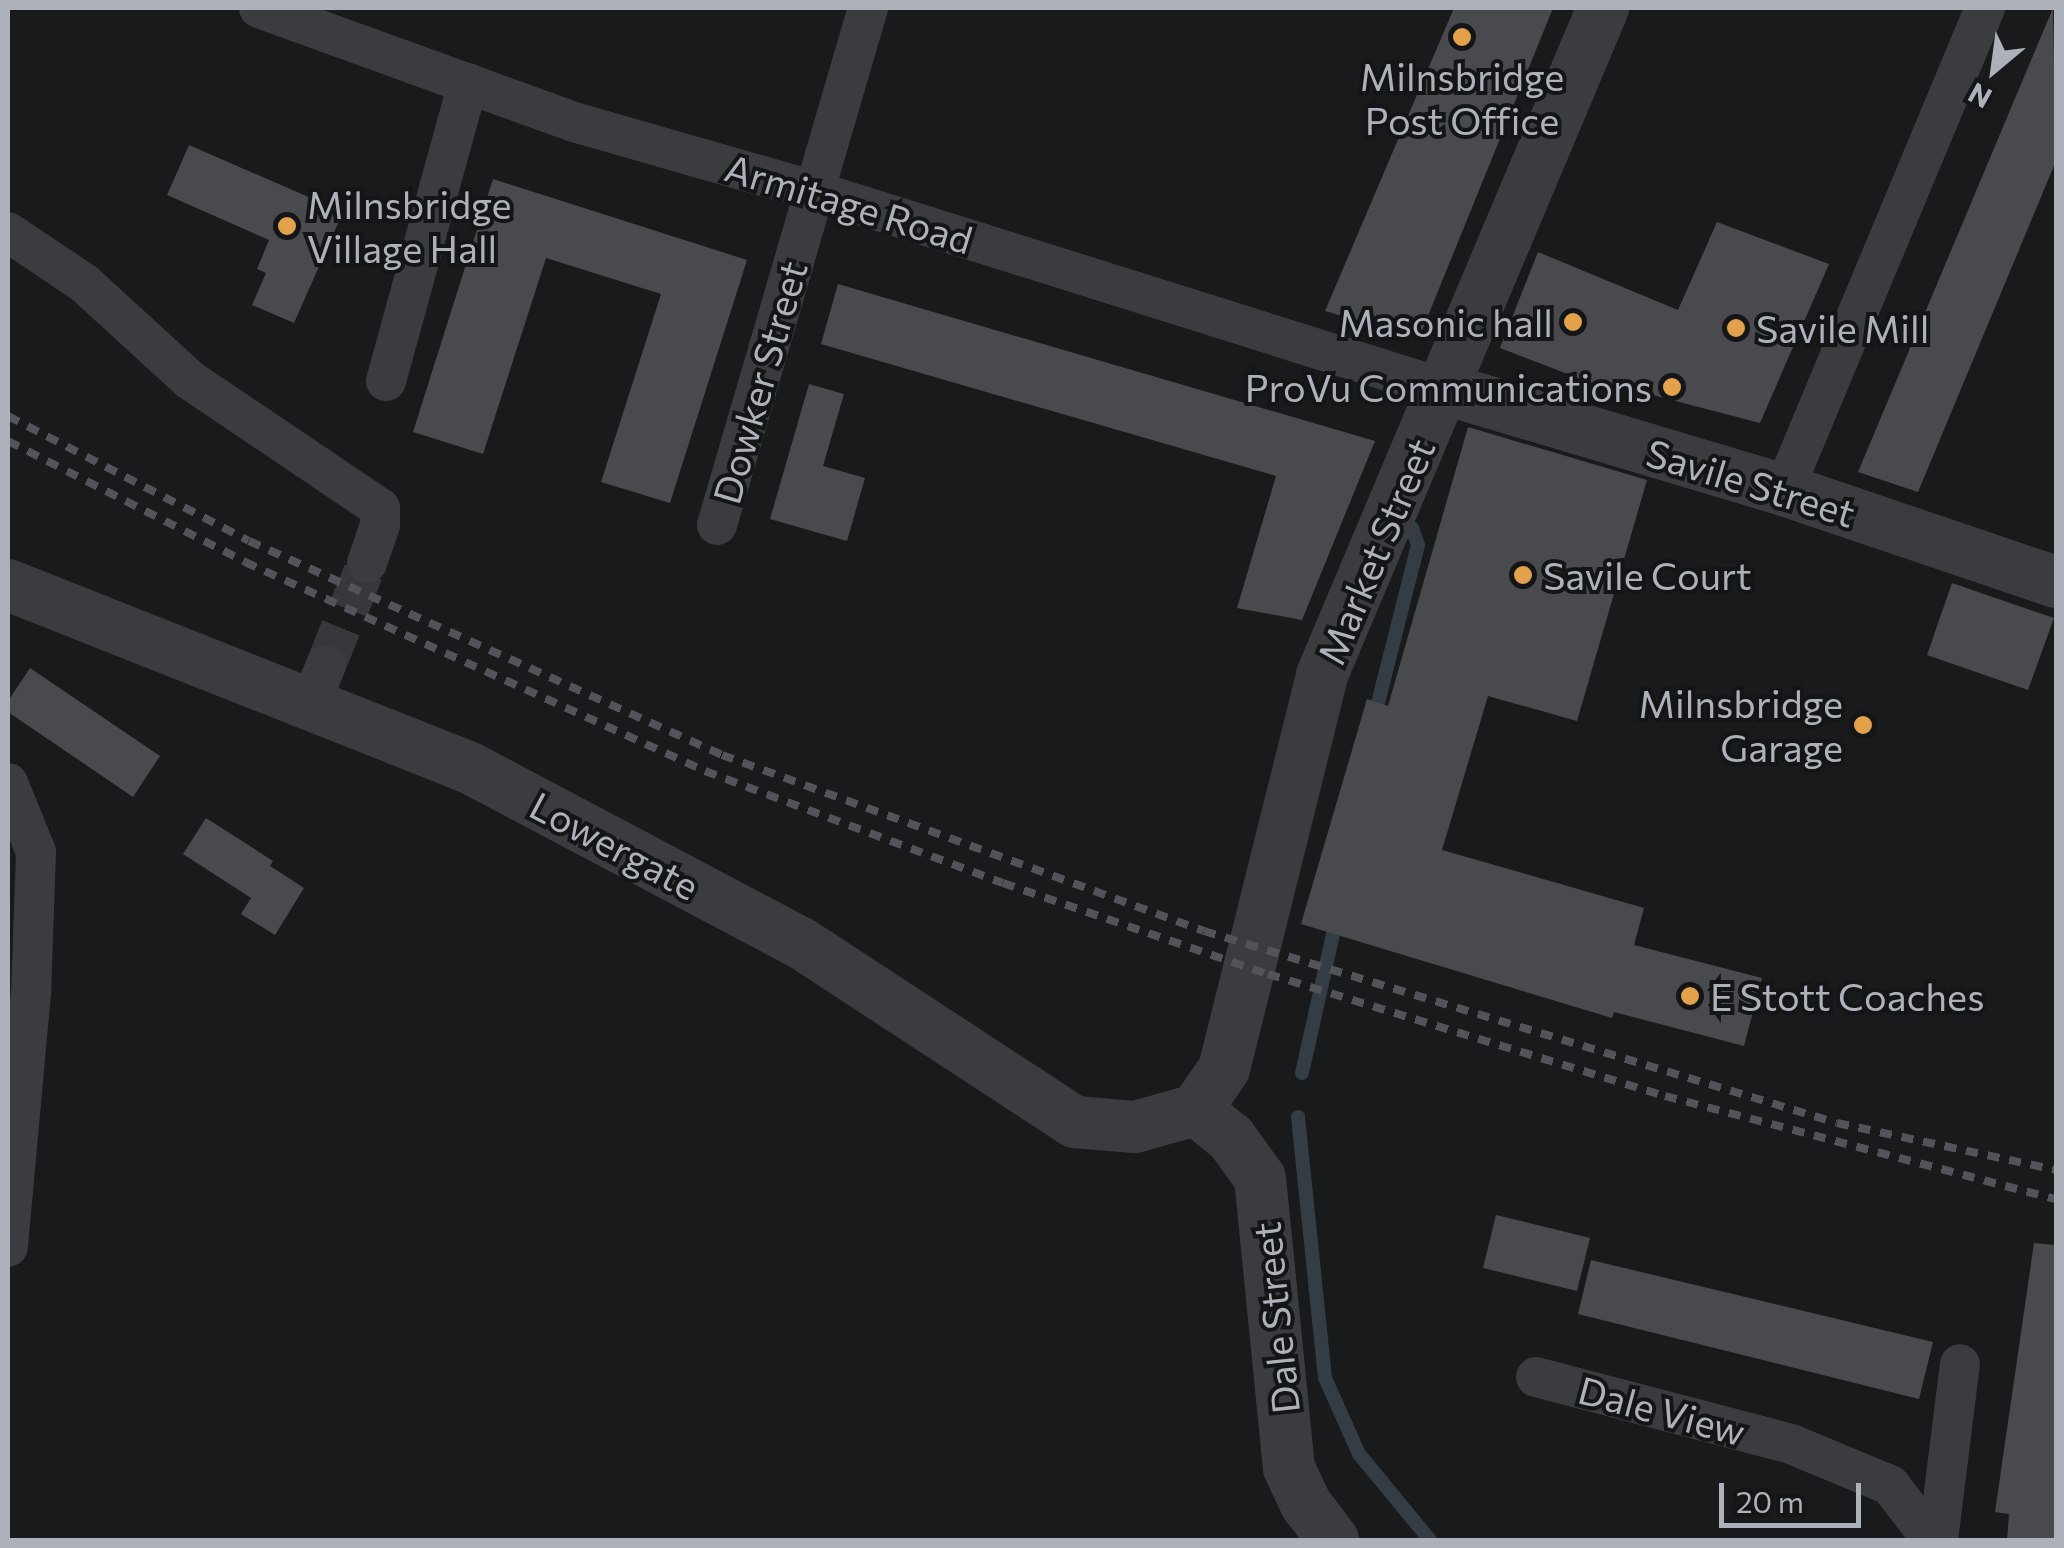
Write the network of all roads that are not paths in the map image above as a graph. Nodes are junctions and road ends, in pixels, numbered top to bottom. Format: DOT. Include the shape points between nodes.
graph roads {
  1 [pos="259,8"];
  2 [pos="868,8"];
  3 [pos="1602,8"];
  4 [pos="1985,8"];
  5 [pos="468,84"];
  6 [pos="815,191"];
  7 [pos="8,232"];
  8 [pos="386,380"];
  9 [pos="1442,388"];
  10 [pos="1784,490"];
  11 [pos="717,526"];
  12 [pos="367,563"];
  13 [pos="2056,582"];
  14 [pos="8,585"];
  15 [pos="8,783"];
  16 [pos="1196,1110"];
  17 [pos="8,1248"];
  18 [pos="1960,1364"];
  19 [pos="1536,1377"];
  20 [pos="1334,1540"];
  21 [pos="1935,1540"];
  1 -- 5 [label="street, Armitage Road"];
  2 -- 6 [label="street, Dowker Street"];
  3 -- 9 [label="street, Market Street"];
  4 -- 10 [label="street"];
  5 -- 6 [label="street, Armitage Road" via="574,122"];
  5 -- 8 [label="street"];
  6 -- 9 [label="street, Armitage Road"];
  6 -- 11 [label="street, Dowker Street"];
  7 -- 12 [label="street" via="84,283 190,380 380,508"];
  9 -- 10 [label="street, Savile Street"];
  9 -- 16 [label="street, Market Street" via="1322,675 1224,1069"];
  10 -- 13 [label="street, Savile Street"];
  14 -- 16 [label="street, Lowergate" via="318,684 800,943 1075,1122 1136,1128"];
  15 -- 17 [label="street" via="36,852"];
  16 -- 20 [label="street, Dale Street" via="1232,1138 1260,1178 1289,1468"];
  18 -- 21 [label="street"];
  19 -- 21 [label="street, Dale View" via="1791,1444 1890,1484"];
}
